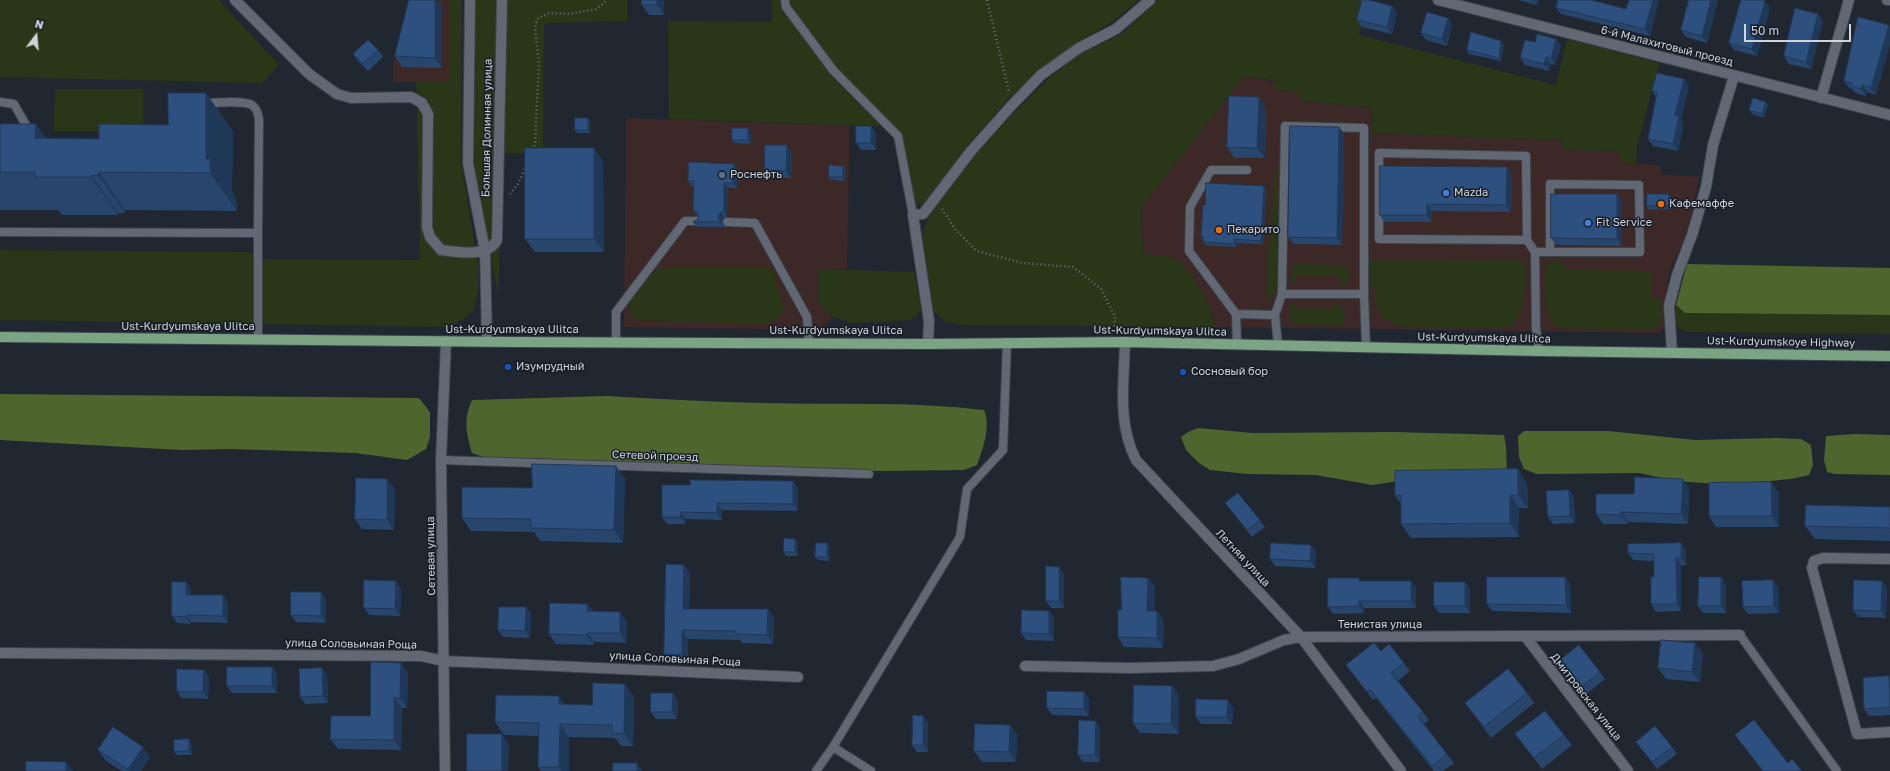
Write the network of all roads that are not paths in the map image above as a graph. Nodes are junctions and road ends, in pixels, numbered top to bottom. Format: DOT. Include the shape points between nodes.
graph roads {
  1 [pos="235,0"];
  2 [pos="470,0"];
  3 [pos="502,0"];
  4 [pos="785,0"];
  5 [pos="1150,0"];
  6 [pos="1438,0"];
  7 [pos="1849,0"];
  8 [pos="1887,0"];
  9 [pos="1890,0"];
  10 [pos="1734,76"];
  11 [pos="1821,98"];
  12 [pos="0,102"];
  13 [pos="196,103"];
  14 [pos="1890,115"];
  15 [pos="36,139"];
  16 [pos="1247,170"];
  17 [pos="913,215"];
  18 [pos="697,221"];
  19 [pos="727,222"];
  20 [pos="0,232"];
  21 [pos="258,233"];
  22 [pos="1527,240"];
  23 [pos="485,251"];
  24 [pos="1550,251"];
  25 [pos="1535,252"];
  26 [pos="1282,294"];
  27 [pos="1364,294"];
  28 [pos="1236,314"];
  29 [pos="1275,315"];
  30 [pos="0,337"];
  31 [pos="258,339"];
  32 [pos="446,341"];
  33 [pos="487,341"];
  34 [pos="616,342"];
  35 [pos="1007,342"];
  36 [pos="1125,342"];
  37 [pos="809,343"];
  38 [pos="928,344"];
  39 [pos="1237,344"];
  40 [pos="1278,345"];
  41 [pos="1366,347"];
  42 [pos="1539,352"];
  43 [pos="1672,352"];
  44 [pos="1890,356"];
  45 [pos="441,460"];
  46 [pos="869,474"];
  47 [pos="1890,559"];
  48 [pos="1740,635"];
  49 [pos="1525,636"];
  50 [pos="1301,637"];
  51 [pos="0,653"];
  52 [pos="444,661"];
  53 [pos="1025,666"];
  54 [pos="798,677"];
  55 [pos="1890,732"];
  56 [pos="833,748"];
  57 [pos="445,771"];
  58 [pos="816,771"];
  59 [pos="871,771"];
  60 [pos="1401,771"];
  61 [pos="1628,771"];
  62 [pos="1837,771"];
  1 -- 23 [label="street" via="309,74 337,94 350,98 411,97 422,103 428,114 427,227 430,237 441,250"];
  2 -- 23 [label="street, Большая Долинная улица" via="468,163"];
  3 -- 23 [label="street, Большая Долинная улица" via="497,240"];
  4 -- 17 [label="lane" via="786,7 832,70 898,136"];
  5 -- 17 [label="street" via="1116,29 1079,48 1041,75 971,151 923,214"];
  6 -- 10 [label="street, 6-й Малахитовый проезд"];
  7 -- 11 [label="street"];
  8 -- 9 [label="street"];
  10 -- 11 [label="street, 6-й Малахитовый проезд"];
  10 -- 43 [label="street" via="1713,145 1706,187 1669,306"];
  11 -- 14 [label="street, 6-й Малахитовый проезд"];
  12 -- 15 [label="lane" via="14,104"];
  13 -- 21 [label="lane" via="243,103 251,105 257,111"];
  16 -- 28 [label="lane" via="1211,170 1190,207 1189,251"];
  17 -- 38 [label="street" via="929,321"];
  18 -- 34 [label="lane" via="685,221 616,312"];
  19 -- 37 [label="lane" via="755,222 807,317"];
  20 -- 21 [label="lane"];
  21 -- 31 [label="lane"];
  22 -- 22 [label="lane" via="1526,156 1379,153 1379,239"];
  22 -- 25 [label="lane"];
  23 -- 33 [label="street, Большая Долинная улица"];
  24 -- 24 [label="lane" via="1640,252 1639,185 1550,184"];
  24 -- 25 [label="lane"];
  25 -- 42 [label="lane" via="1536,328"];
  26 -- 27 [label="lane"];
  26 -- 27 [label="lane" via="1286,126 1364,128"];
  26 -- 29 [label="lane"];
  27 -- 41 [label="lane"];
  28 -- 29 [label="lane"];
  28 -- 39 [label="lane"];
  29 -- 40 [label="lane"];
  30 -- 31 [label="main road, Ust-Kurdyumskaya Ulitca"];
  31 -- 32 [label="main road, Ust-Kurdyumskaya Ulitca"];
  32 -- 33 [label="main road, Ust-Kurdyumskaya Ulitca"];
  32 -- 45 [label="street, Сетевая улица"];
  33 -- 34 [label="main road, Ust-Kurdyumskaya Ulitca"];
  34 -- 37 [label="main road, Ust-Kurdyumskaya Ulitca"];
  35 -- 36 [label="main road, Ust-Kurdyumskaya Ulitca"];
  35 -- 38 [label="main road, Ust-Kurdyumskaya Ulitca"];
  35 -- 56 [label="lane" via="1003,450 968,489 960,537"];
  36 -- 39 [label="main road, Ust-Kurdyumskaya Ulitca"];
  36 -- 50 [label="street, Летняя улица" via="1124,427 1136,460"];
  37 -- 38 [label="main road, Ust-Kurdyumskaya Ulitca"];
  39 -- 40 [label="main road, Ust-Kurdyumskaya Ulitca"];
  40 -- 41 [label="main road, Ust-Kurdyumskaya Ulitca"];
  41 -- 42 [label="main road, Ust-Kurdyumskaya Ulitca"];
  42 -- 43 [label="main road, Ust-Kurdyumskaya Ulitca"];
  43 -- 44 [label="main road, Ust-Kurdyumskoye Highway"];
  45 -- 46 [label="lane, Сетевой проезд"];
  45 -- 52 [label="street, Сетевая улица"];
  47 -- 55 [label="street" via="1823,558 1814,562 1812,568 1857,734"];
  48 -- 49 [label="street, Тенистая улица"];
  48 -- 62 [label="lane"];
  49 -- 50 [label="street, Тенистая улица"];
  49 -- 61 [label="street, Дмитровская улица"];
  50 -- 53 [label="street, Тенистая улица" via="1284,640 1239,659 1213,666"];
  50 -- 60 [label="street, Летняя улица"];
  51 -- 52 [label="street, улица Соловьиная Роща" via="421,656"];
  52 -- 54 [label="street, улица Соловьиная Роща"];
  52 -- 57 [label="street, Сетевая улица"];
  56 -- 58 [label="lane"];
  56 -- 59 [label="lane"];
}
